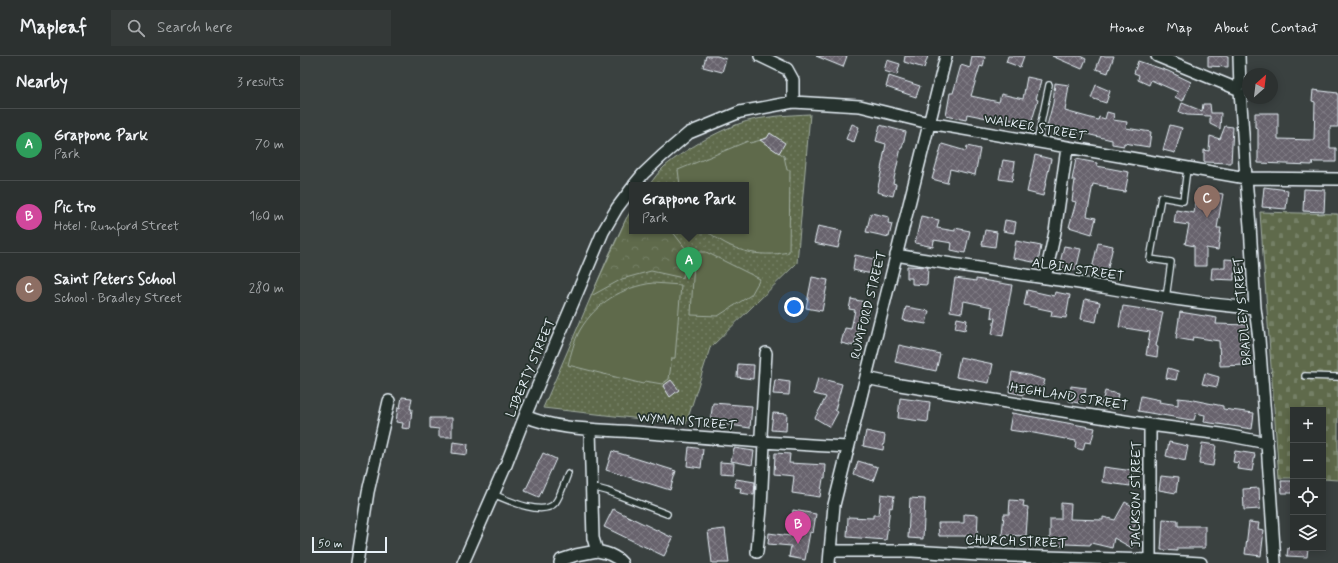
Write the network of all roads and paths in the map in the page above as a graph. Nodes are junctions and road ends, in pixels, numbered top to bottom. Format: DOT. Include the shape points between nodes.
graph roads {
  1 [pos="760,56"];
  2 [pos="946,56"];
  3 [pos="1157,56"];
  4 [pos="1239,56"];
  5 [pos="1049,85"];
  6 [pos="1240,90"];
  7 [pos="792,102"];
  8 [pos="929,123"];
  9 [pos="1037,142"];
  10 [pos="1067,148"];
  11 [pos="1187,169"];
  12 [pos="1338,177"];
  13 [pos="1246,178"];
  14 [pos="636,182"];
  15 [pos="629,192"];
  16 [pos="896,255"];
  17 [pos="1045,278"];
  18 [pos="1166,298"];
  19 [pos="1255,308"];
  20 [pos="766,353"];
  21 [pos="1305,376"];
  22 [pos="1338,377"];
  23 [pos="866,378"];
  24 [pos="389,401"];
  25 [pos="525,416"];
  26 [pos="1150,424"];
  27 [pos="590,430"];
  28 [pos="764,443"];
  29 [pos="1267,443"];
  30 [pos="848,447"];
  31 [pos="568,474"];
  32 [pos="591,487"];
  33 [pos="493,494"];
  34 [pos="667,514"];
  35 [pos="597,551"];
  36 [pos="830,551"];
  37 [pos="757,552"];
  38 [pos="979,559"];
  39 [pos="1150,562"];
  40 [pos="357,563"];
  41 [pos="462,563"];
  42 [pos="560,563"];
  43 [pos="622,563"];
  44 [pos="829,563"];
  45 [pos="1201,563"];
  46 [pos="1275,563"];
  1 -- 7 [label="street" via="787,69 793,80"];
  2 -- 8 [label="street, RUMFORD STREET"];
  3 -- 6 [label="street"];
  4 -- 6 [label="street, BRADLEY STREET"];
  5 -- 9 [label="lane"];
  6 -- 13 [label="street, BRADLEY STREET"];
  7 -- 8 [label="street, WALKER STREET" via="860,106"];
  7 -- 14 [label="street" via="740,112 689,133 657,160"];
  8 -- 9 [label="street, WALKER STREET"];
  8 -- 16 [label="street, RUMFORD STREET"];
  9 -- 10 [label="street, WALKER STREET"];
  10 -- 11 [label="street, WALKER STREET"];
  10 -- 17 [label="street" via="1055,232"];
  11 -- 13 [label="street, WALKER STREET"];
  11 -- 18 [label="lane" via="1183,200 1161,197 1150,259 1171,262"];
  12 -- 13 [label="street, WALKER STREET"];
  13 -- 19 [label="street, BRADLEY STREET"];
  15 -- 25 [label="street, LIBERTY STREET" via="604,232"];
  16 -- 17 [label="street, ALBIN STREET"];
  16 -- 23 [label="street, RUMFORD STREET"];
  17 -- 18 [label="street, ALBIN STREET"];
  18 -- 19 [label="street, ALBIN STREET"];
  19 -- 29 [label="street, BRADLEY STREET"];
  20 -- 28 [label="street" via="761,435"];
  21 -- 22 [label="lane"];
  23 -- 26 [label="street, HIGHLAND STREET"];
  23 -- 30 [label="street, RUMFORD STREET"];
  24 -- 40 [label="street" via="368,492"];
  25 -- 27 [label="street, WYMAN STREET" via="538,422"];
  25 -- 33 [label="street, LIBERTY STREET"];
  26 -- 29 [label="street, HIGHLAND STREET"];
  26 -- 39 [label="street, JACKSON STREET"];
  27 -- 28 [label="street, WYMAN STREET" via="620,430"];
  27 -- 32 [label="street"];
  28 -- 30 [label="street, WYMAN STREET"];
  28 -- 37 [label="street"];
  29 -- 46 [label="street, BRADLEY STREET"];
  30 -- 36 [label="street, RUMFORD STREET" via="834,505"];
  31 -- 33 [label="lane" via="557,500 546,508 524,507"];
  32 -- 34 [label="lane"];
  32 -- 35 [label="street" via="593,538"];
  33 -- 41 [label="street, LIBERTY STREET"];
  35 -- 42 [label="street" via="560,560"];
  35 -- 43 [label="street" via="607,553"];
  36 -- 38 [label="street, CHURCH STREET" via="912,551"];
  36 -- 44 [label="street, RUMFORD STREET"];
  38 -- 39 [label="street, CHURCH STREET"];
  39 -- 45 [label="street, CHURCH STREET"];
}
